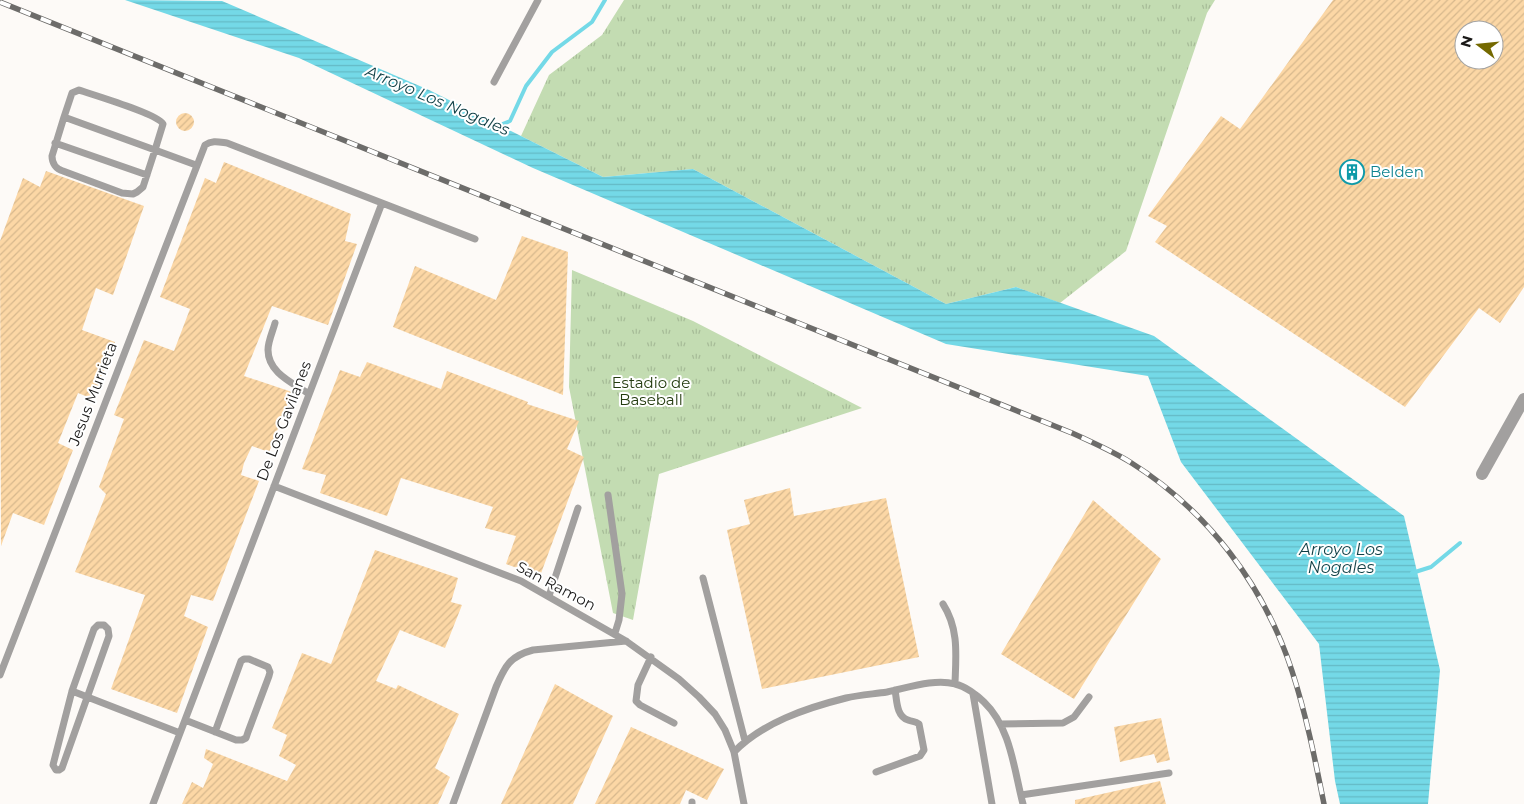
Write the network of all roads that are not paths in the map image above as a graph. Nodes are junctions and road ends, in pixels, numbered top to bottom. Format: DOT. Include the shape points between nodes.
graph roads {
  1 [pos="538,0"];
  2 [pos="494,82"];
  3 [pos="64,118"];
  4 [pos="56,143"];
  5 [pos="155,150"];
  6 [pos="196,165"];
  7 [pos="147,175"];
  8 [pos="382,204"];
  9 [pos="474,239"];
  10 [pos="275,323"];
  11 [pos="309,394"];
  12 [pos="1524,399"];
  13 [pos="1482,474"];
  14 [pos="274,486"];
  15 [pos="608,495"];
  16 [pos="578,508"];
  17 [pos="703,578"];
  18 [pos="549,596"];
  19 [pos="943,604"];
  20 [pos="615,633"];
  21 [pos="626,641"];
  22 [pos="651,657"];
  23 [pos="0,675"];
  24 [pos="955,683"];
  25 [pos="895,690"];
  26 [pos="72,691"];
  27 [pos="974,694"];
  28 [pos="1089,697"];
  29 [pos="88,698"];
  30 [pos="185,720"];
  31 [pos="674,723"];
  32 [pos="1000,724"];
  33 [pos="215,732"];
  34 [pos="180,733"];
  35 [pos="745,741"];
  36 [pos="734,752"];
  37 [pos="876,772"];
  38 [pos="1169,773"];
  39 [pos="1021,795"];
  40 [pos="153,804"];
  41 [pos="453,804"];
  42 [pos="744,804"];
  43 [pos="992,804"];
  44 [pos="1023,804"];
  1 -- 2 [label="lane"];
  3 -- 4 [label="lane"];
  3 -- 5 [label="lane"];
  3 -- 5 [label="lane" via="72,93 78,90 148,114 163,124"];
  4 -- 7 [label="lane"];
  4 -- 7 [label="lane" via="52,160 60,170 122,193 137,192 143,187"];
  5 -- 6 [label="lane"];
  5 -- 7 [label="lane"];
  6 -- 8 [label="lane, Jesus Murrieta" via="204,145 227,143"];
  6 -- 23 [label="lane, Jesus Murrieta"];
  8 -- 9 [label="lane"];
  8 -- 11 [label="lane, De Los Gavilanes"];
  10 -- 11 [label="lane" via="268,349 272,365"];
  11 -- 14 [label="lane, De Los Gavilanes"];
  12 -- 13 [label="street"];
  14 -- 18 [label="lane, San Ramon" via="521,580"];
  14 -- 30 [label="lane, De Los Gavilanes"];
  15 -- 20 [label="lane" via="622,594 620,620"];
  16 -- 18 [label="lane"];
  17 -- 35 [label="lane"];
  18 -- 20 [label="lane, San Ramon"];
  19 -- 24 [label="lane" via="954,628"];
  20 -- 21 [label="lane, San Ramon"];
  21 -- 22 [label="lane, San Ramon"];
  21 -- 41 [label="lane" via="533,650 511,660 499,679"];
  22 -- 31 [label="lane" via="638,685 636,700"];
  22 -- 36 [label="lane, San Ramon" via="699,696 715,714"];
  24 -- 25 [label="lane" via="914,685"];
  24 -- 27 [label="lane"];
  25 -- 35 [label="lane" via="804,710"];
  25 -- 37 [label="lane" via="901,715 920,724 924,750 920,756"];
  26 -- 29 [label="lane"];
  26 -- 29 [label="lane" via="94,629 104,625 109,636"];
  26 -- 29 [label="lane" via="53,765 56,770 62,768"];
  27 -- 32 [label="lane"];
  27 -- 43 [label="lane"];
  28 -- 32 [label="lane" via="1074,717 1063,723"];
  29 -- 34 [label="lane"];
  30 -- 33 [label="lane"];
  30 -- 34 [label="lane, De Los Gavilanes"];
  32 -- 39 [label="lane"];
  33 -- 33 [label="lane" via="236,740 246,738 269,676 268,667 249,659 241,661"];
  34 -- 40 [label="lane, De Los Gavilanes"];
  35 -- 36 [label="lane"];
  36 -- 42 [label="lane, San Ramon"];
  38 -- 39 [label="lane"];
  39 -- 44 [label="lane"];
}
